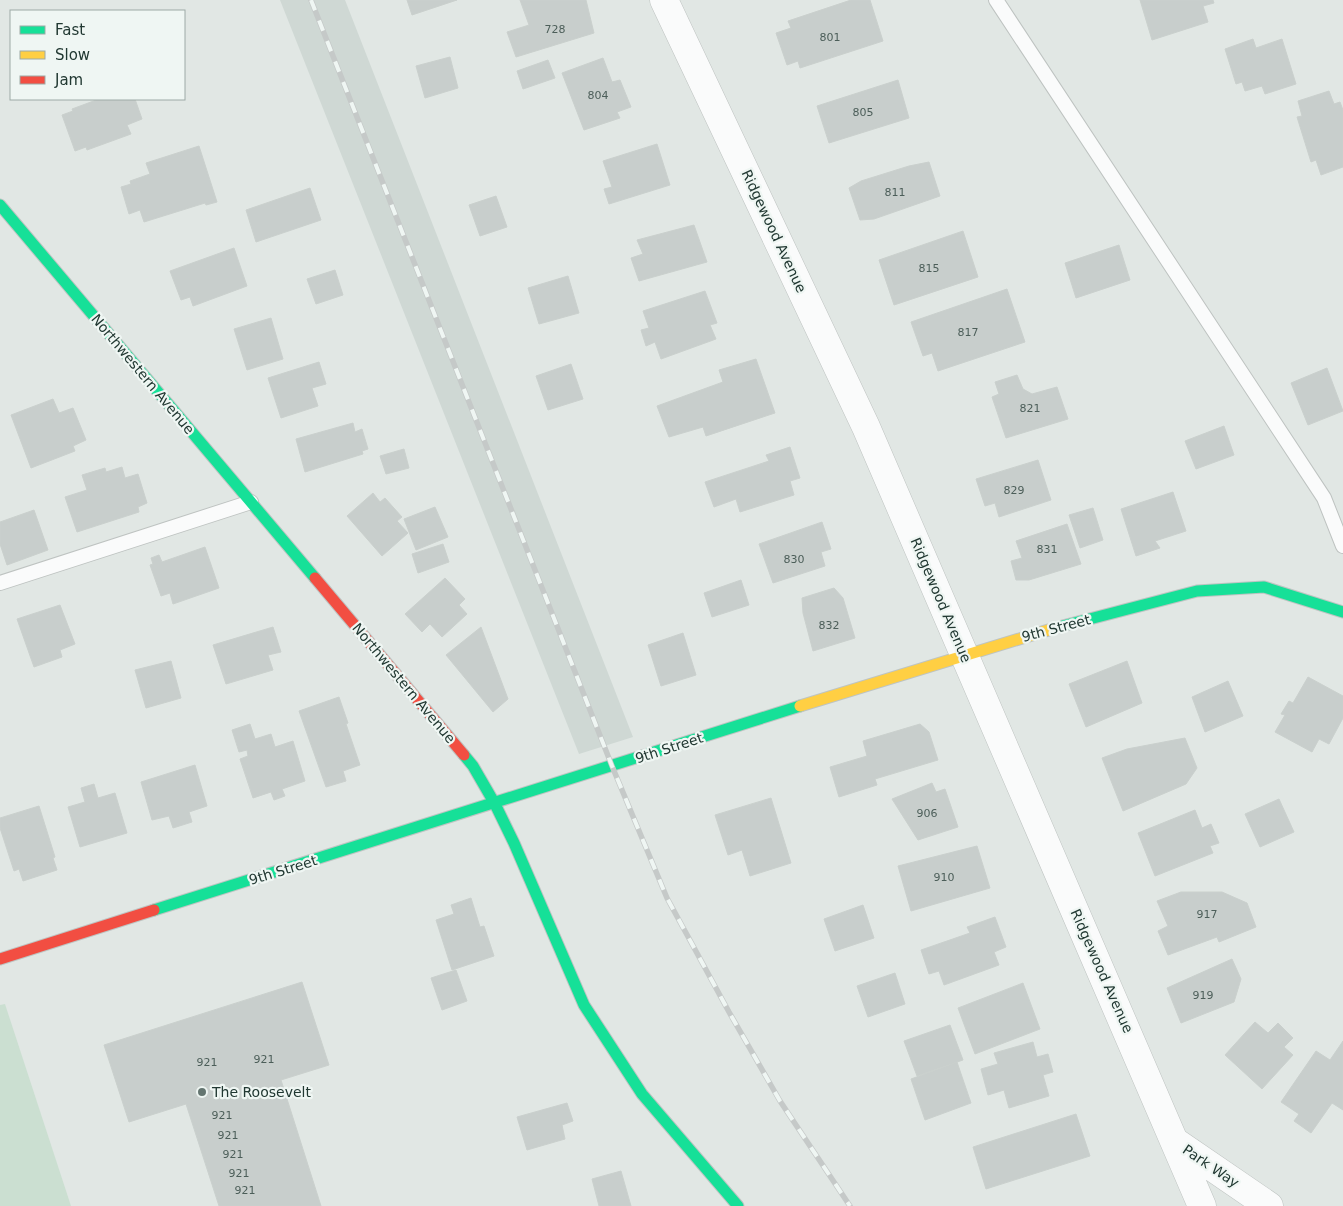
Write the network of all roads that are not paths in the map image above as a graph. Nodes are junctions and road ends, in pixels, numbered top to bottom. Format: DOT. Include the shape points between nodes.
graph roads {
  1 [pos="664,0"];
  2 [pos="996,0"];
  3 [pos="0,205"];
  4 [pos="251,502"];
  5 [pos="1343,546"];
  6 [pos="0,582"];
  7 [pos="1343,612"];
  8 [pos="964,654"];
  9 [pos="495,804"];
  10 [pos="0,959"];
  11 [pos="1177,1143"];
  12 [pos="738,1206"];
  13 [pos="1202,1206"];
  14 [pos="1269,1206"];
  1 -- 8 [label="street, Ridgewood Avenue" via="866,427"];
  2 -- 5 [label="lane" via="1324,498"];
  3 -- 4 [label="street, Northwestern Avenue"];
  4 -- 6 [label="lane"];
  4 -- 9 [label="street, Northwestern Avenue" via="473,766"];
  7 -- 8 [label="street, 9th Street" via="1264,587 1197,591"];
  8 -- 9 [label="street, 9th Street"];
  8 -- 11 [label="street, Ridgewood Avenue"];
  9 -- 10 [label="street, 9th Street"];
  9 -- 12 [label="street, Northwestern Avenue" via="584,1005 642,1094"];
  11 -- 13 [label="street, Ridgewood Avenue"];
  11 -- 14 [label="street, Park Way"];
}
